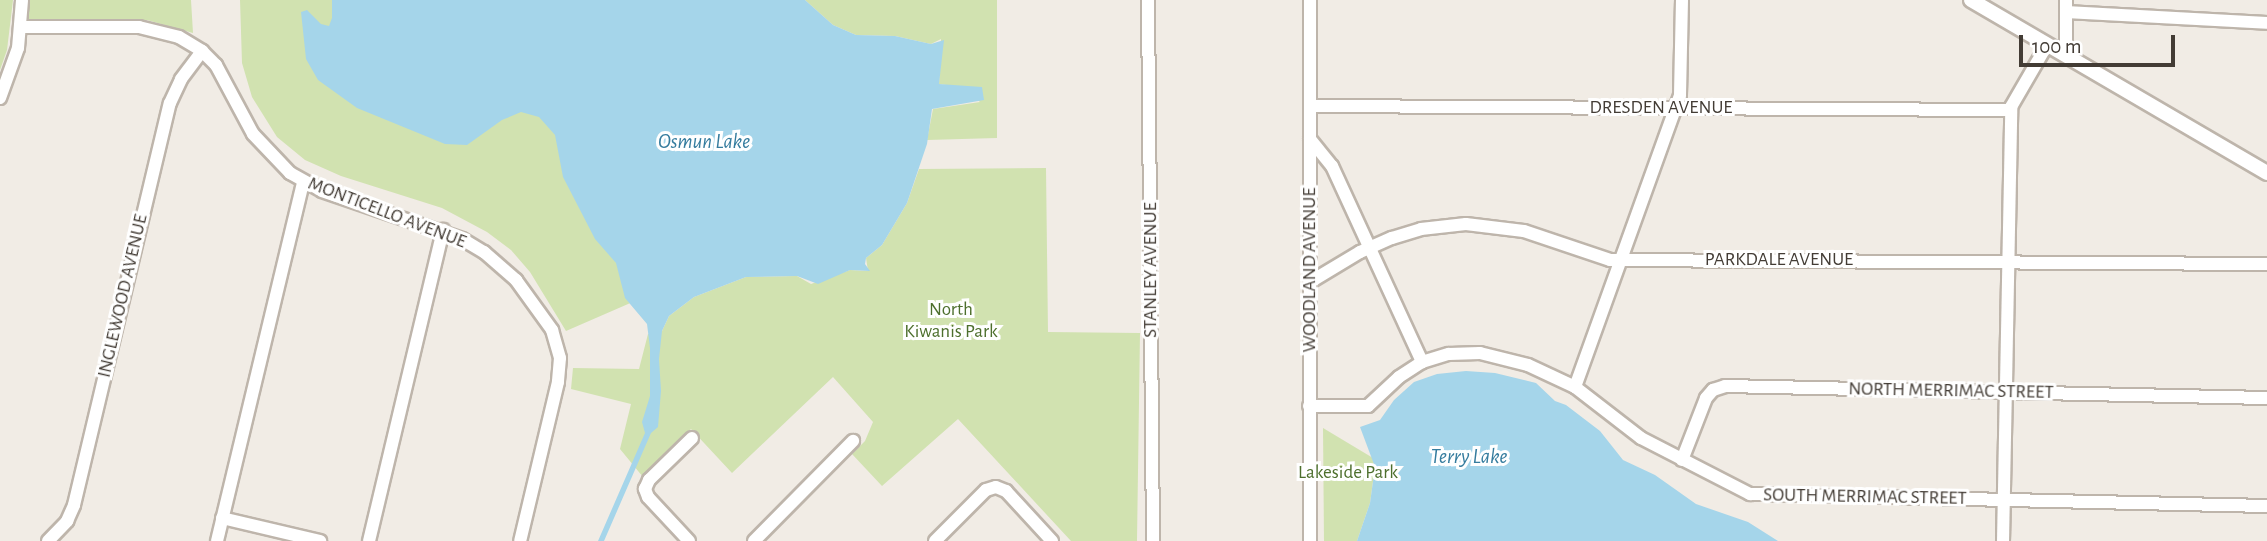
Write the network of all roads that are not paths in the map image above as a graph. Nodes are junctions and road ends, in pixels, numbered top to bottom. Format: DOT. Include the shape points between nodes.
graph roads {
  1 [pos="22,0"];
  2 [pos="1148,0"];
  3 [pos="1310,0"];
  4 [pos="1682,0"];
  5 [pos="1971,0"];
  6 [pos="2066,6"];
  7 [pos="2267,23"];
  8 [pos="21,27"];
  9 [pos="2047,45"];
  10 [pos="202,51"];
  11 [pos="2066,56"];
  12 [pos="0,98"];
  13 [pos="1311,106"];
  14 [pos="1676,108"];
  15 [pos="2011,110"];
  16 [pos="1310,139"];
  17 [pos="2267,173"];
  18 [pos="303,182"];
  19 [pos="443,230"];
  20 [pos="1370,247"];
  21 [pos="1621,260"];
  22 [pos="2010,262"];
  23 [pos="2267,264"];
  24 [pos="1310,282"];
  25 [pos="1422,362"];
  26 [pos="1576,387"];
  27 [pos="2007,392"];
  28 [pos="2267,398"];
  29 [pos="1309,406"];
  30 [pos="692,438"];
  31 [pos="853,441"];
  32 [pos="1682,460"];
  33 [pos="2004,500"];
  34 [pos="2267,506"];
  35 [pos="222,518"];
  36 [pos="1309,540"];
  37 [pos="48,541"];
  38 [pos="217,541"];
  39 [pos="320,541"];
  40 [pos="369,541"];
  41 [pos="520,541"];
  42 [pos="690,541"];
  43 [pos="754,541"];
  44 [pos="935,541"];
  45 [pos="1052,541"];
  46 [pos="1153,541"];
  47 [pos="2003,541"];
  1 -- 8 [label="street"];
  2 -- 46 [label="street, STANLEY AVENUE"];
  3 -- 13 [label="street, WOODLAND AVENUE"];
  4 -- 14 [label="street"];
  5 -- 9 [label="street"];
  6 -- 7 [label="street"];
  6 -- 11 [label="street"];
  8 -- 10 [label="street, MONTICELLO AVENUE" via="147,28 174,34"];
  8 -- 12 [label="street"];
  9 -- 11 [label="street"];
  9 -- 15 [label="street"];
  10 -- 18 [label="street, MONTICELLO AVENUE" via="223,74 256,139"];
  10 -- 37 [label="street, INGLEWOOD AVENUE" via="170,103 72,512"];
  11 -- 17 [label="street"];
  13 -- 14 [label="street, DRESDEN AVENUE"];
  13 -- 16 [label="street, WOODLAND AVENUE"];
  14 -- 15 [label="street, DRESDEN AVENUE"];
  14 -- 21 [label="street"];
  15 -- 22 [label="street"];
  16 -- 20 [label="street" via="1332,166"];
  16 -- 24 [label="street, WOODLAND AVENUE"];
  18 -- 19 [label="street, MONTICELLO AVENUE"];
  18 -- 35 [label="street"];
  19 -- 40 [label="street"];
  19 -- 41 [label="street, MONTICELLO AVENUE" via="484,252 510,273 545,318 556,342 558,382"];
  20 -- 21 [label="street, PARKDALE AVENUE" via="1421,229 1484,225 1524,231"];
  20 -- 24 [label="street, PARKDALE AVENUE"];
  20 -- 25 [label="street"];
  21 -- 22 [label="street, PARKDALE AVENUE"];
  21 -- 26 [label="street"];
  22 -- 23 [label="street, PARKDALE AVENUE"];
  22 -- 27 [label="street"];
  24 -- 29 [label="street, WOODLAND AVENUE"];
  25 -- 26 [label="street, SOUTH MERRIMAC STREET" via="1458,353 1487,354 1528,365"];
  25 -- 29 [label="street, SOUTH MERRIMAC STREET" via="1368,406"];
  26 -- 32 [label="street, SOUTH MERRIMAC STREET" via="1635,434"];
  27 -- 28 [label="street, NORTH MERRIMAC STREET"];
  27 -- 32 [label="street, NORTH MERRIMAC STREET" via="1721,386 1706,398"];
  27 -- 33 [label="street"];
  29 -- 36 [label="street, WOODLAND AVENUE"];
  30 -- 42 [label="street" via="645,489"];
  31 -- 43 [label="street"];
  32 -- 33 [label="street, SOUTH MERRIMAC STREET" via="1750,494"];
  33 -- 34 [label="street, SOUTH MERRIMAC STREET"];
  33 -- 47 [label="street"];
  35 -- 38 [label="street"];
  35 -- 39 [label="street"];
  44 -- 45 [label="street" via="986,490 996,487 1006,491"];
}
